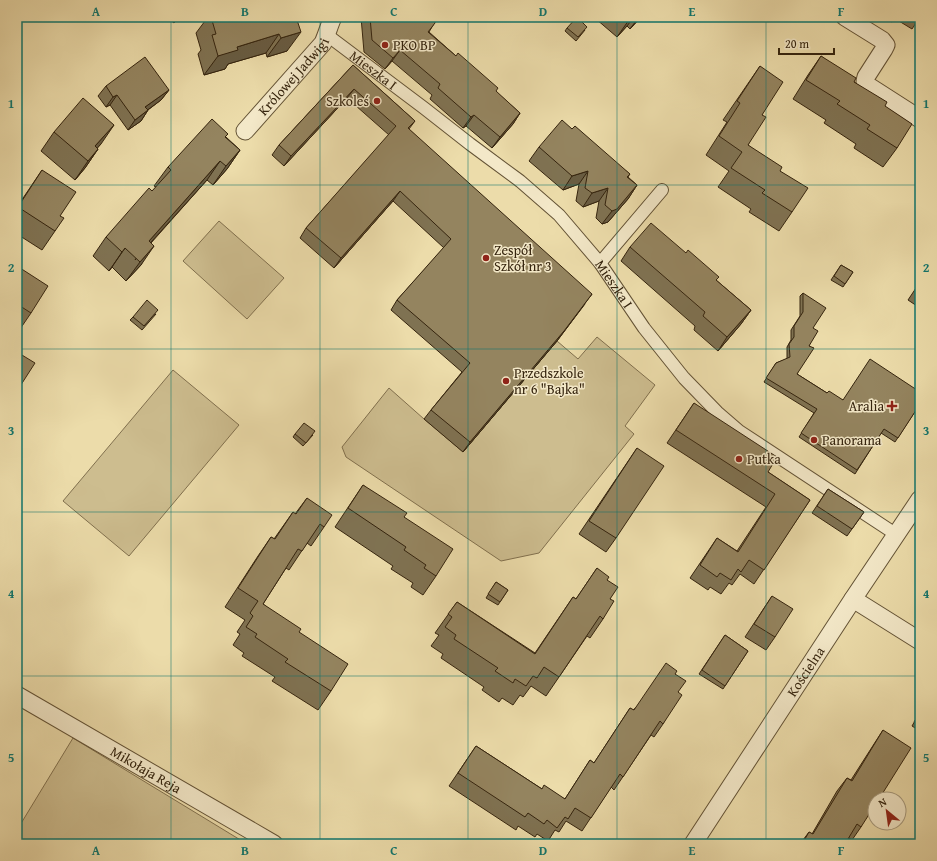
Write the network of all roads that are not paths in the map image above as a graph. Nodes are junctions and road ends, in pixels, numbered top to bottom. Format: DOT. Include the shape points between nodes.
graph roads {
  1 [pos="333,17"];
  2 [pos="845,17"];
  3 [pos="326,35"];
  4 [pos="920,119"];
  5 [pos="246,130"];
  6 [pos="662,190"];
  7 [pos="600,263"];
  8 [pos="920,499"];
  9 [pos="896,535"];
  10 [pos="853,599"];
  11 [pos="920,641"];
  12 [pos="17,695"];
  13 [pos="274,844"];
  14 [pos="693,844"];
  1 -- 3 [label="street, Królowej Jadwigi"];
  2 -- 4 [label="street" via="886,45 866,77 867,85"];
  3 -- 5 [label="street, Królowej Jadwigi" via="311,58"];
  3 -- 7 [label="street, Mieszka I" via="520,180 559,215"];
  6 -- 7 [label="street"];
  7 -- 9 [label="street, Mieszka I" via="644,328 684,378 717,412 739,431"];
  8 -- 9 [label="street, Kościelna"];
  9 -- 10 [label="street, Kościelna"];
  10 -- 11 [label="street"];
  10 -- 14 [label="street, Kościelna"];
  12 -- 13 [label="street, Mikołaja Reja"];
}
